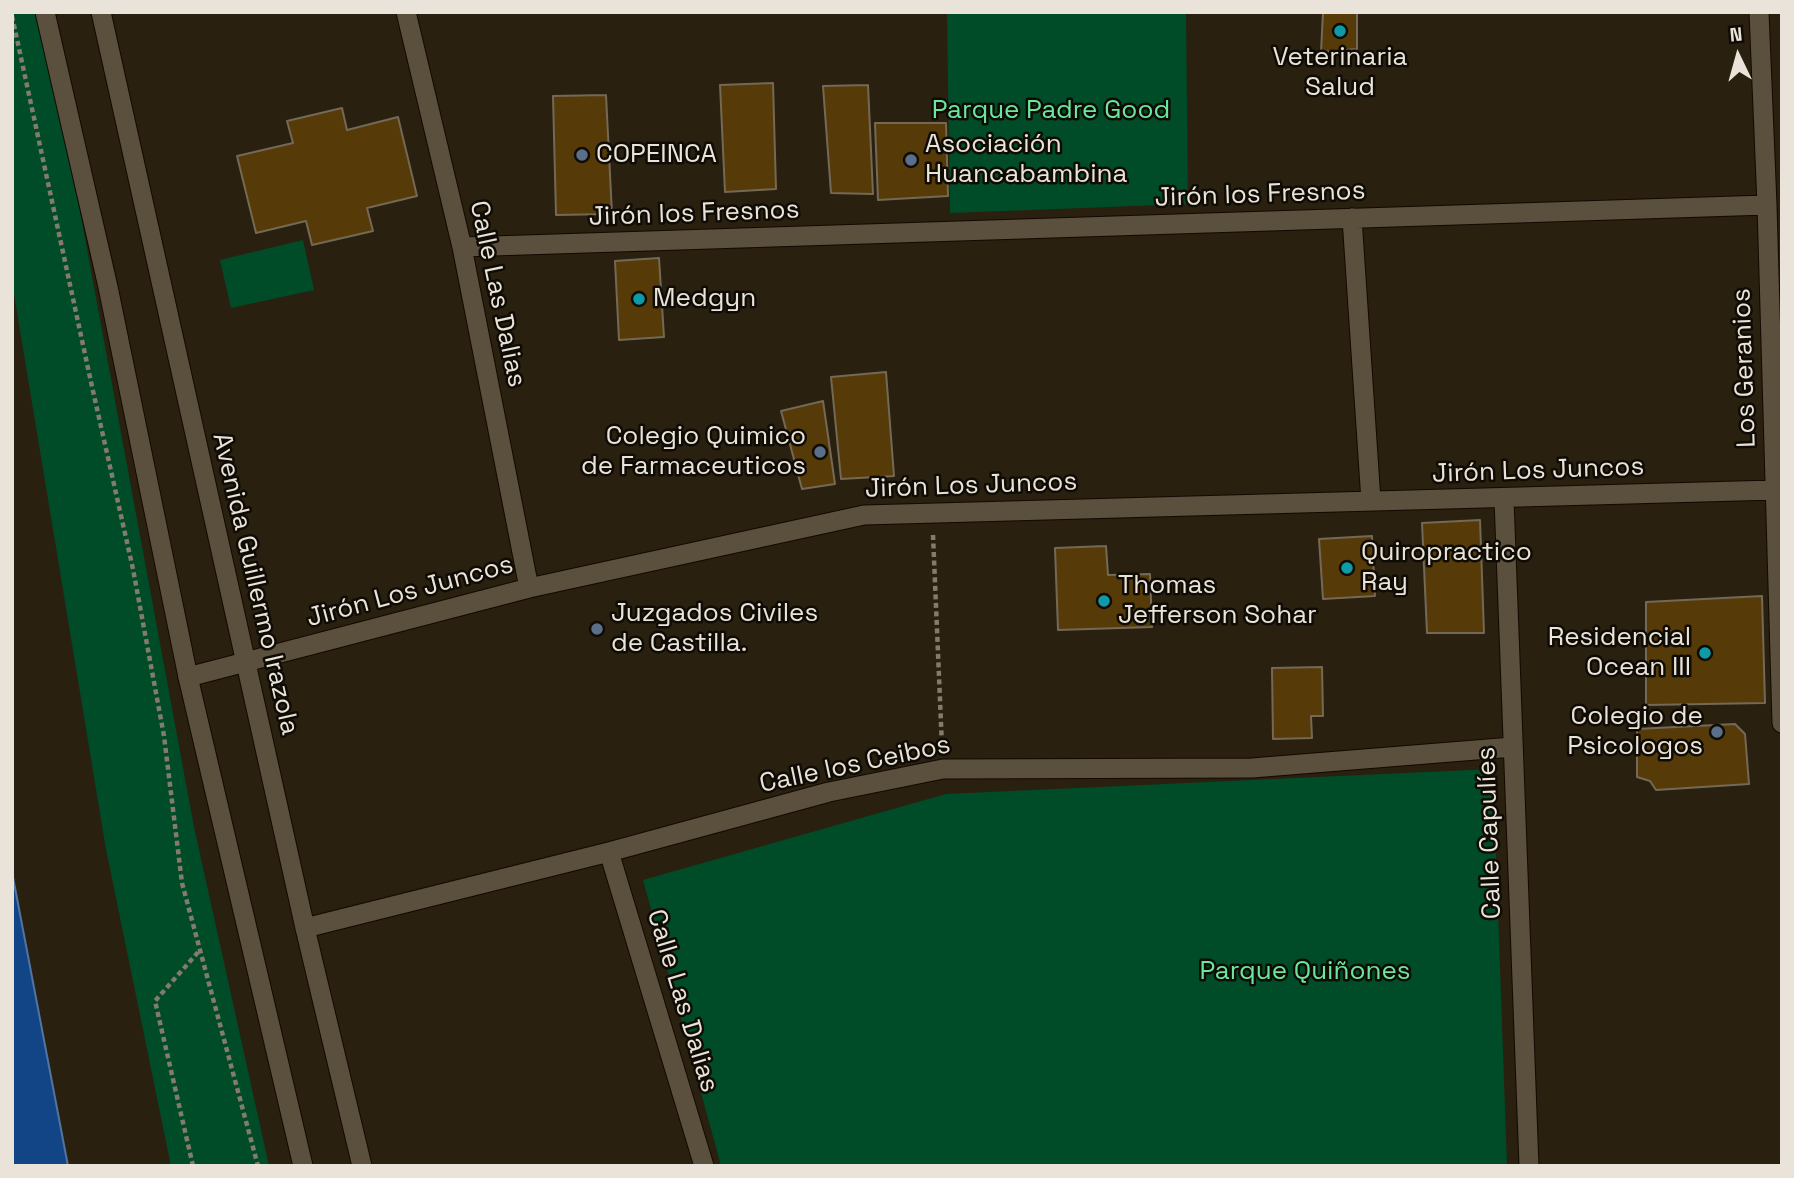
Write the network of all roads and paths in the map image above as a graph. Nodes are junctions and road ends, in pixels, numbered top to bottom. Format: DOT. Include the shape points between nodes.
graph roads {
  1 [pos="45,12"];
  2 [pos="101,12"];
  3 [pos="406,12"];
  4 [pos="1759,12"];
  5 [pos="12,16"];
  6 [pos="1767,205"];
  7 [pos="1352,218"];
  8 [pos="462,247"];
  9 [pos="1775,490"];
  10 [pos="1504,499"];
  11 [pos="1371,501"];
  12 [pos="932,512"];
  13 [pos="529,588"];
  14 [pos="246,662"];
  15 [pos="188,677"];
  16 [pos="1782,720"];
  17 [pos="1513,747"];
  18 [pos="943,769"];
  19 [pos="609,852"];
  20 [pos="305,928"];
  21 [pos="201,950"];
  22 [pos="193,1166"];
  23 [pos="258,1166"];
  24 [pos="303,1166"];
  25 [pos="362,1166"];
  26 [pos="704,1166"];
  27 [pos="1529,1166"];
  1 -- 15 [label="street" via="108,287"];
  2 -- 14 [label="street, Avenida Guillermo Irazola"];
  3 -- 8 [label="street, Calle Las Dalias"];
  4 -- 6 [label="street, Los Geranios"];
  5 -- 21 [label="path" via="133,569 164,736 182,883"];
  6 -- 7 [label="street, Jirón los Fresnos"];
  6 -- 9 [label="street, Los Geranios"];
  7 -- 8 [label="street, Jirón los Fresnos"];
  7 -- 11 [label="street"];
  8 -- 13 [label="street, Calle Las Dalias"];
  9 -- 10 [label="street, Jirón Los Juncos"];
  9 -- 16 [label="street, Los Geranios"];
  10 -- 11 [label="street, Jirón Los Juncos"];
  10 -- 17 [label="street, Calle Capulíes"];
  11 -- 12 [label="street, Jirón Los Juncos"];
  12 -- 13 [label="street, Jirón Los Juncos" via="864,515"];
  12 -- 18 [label="path"];
  13 -- 14 [label="street, Jirón Los Juncos"];
  14 -- 15 [label="street, Jirón Los Juncos"];
  14 -- 20 [label="street, Avenida Guillermo Irazola"];
  15 -- 24 [label="street"];
  17 -- 18 [label="street, Calle los Ceibos" via="1252,768"];
  17 -- 27 [label="street, Calle Capulíes"];
  18 -- 19 [label="street, Calle los Ceibos" via="829,792"];
  19 -- 20 [label="street, Calle los Ceibos"];
  19 -- 26 [label="street, Calle Las Dalias"];
  20 -- 25 [label="street, Avenida Guillermo Irazola"];
  21 -- 22 [label="path" via="155,1001"];
  21 -- 23 [label="path"];
}
